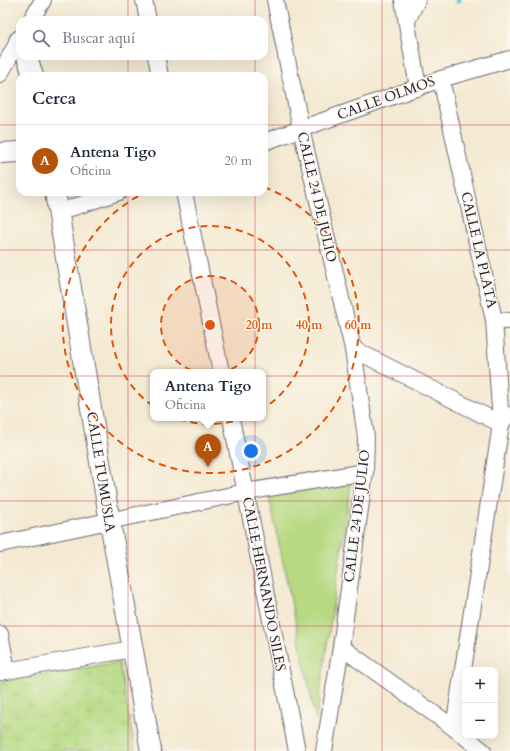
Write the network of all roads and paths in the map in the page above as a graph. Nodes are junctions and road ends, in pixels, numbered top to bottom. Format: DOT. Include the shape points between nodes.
graph roads {
  1 [pos="43,0"];
  2 [pos="144,0"];
  3 [pos="274,0"];
  4 [pos="403,0"];
  5 [pos="417,0"];
  6 [pos="33,16"];
  7 [pos="147,16"];
  8 [pos="407,22"];
  9 [pos="16,51"];
  10 [pos="510,59"];
  11 [pos="27,60"];
  12 [pos="157,60"];
  13 [pos="32,72"];
  14 [pos="159,72"];
  15 [pos="0,74"];
  16 [pos="441,79"];
  17 [pos="418,88"];
  18 [pos="301,129"];
  19 [pos="268,141"];
  20 [pos="16,152"];
  21 [pos="0,153"];
  22 [pos="55,196"];
  23 [pos="107,196"];
  24 [pos="185,196"];
  25 [pos="59,212"];
  26 [pos="502,320"];
  27 [pos="353,349"];
  28 [pos="220,369"];
  29 [pos="510,410"];
  30 [pos="232,421"];
  31 [pos="501,424"];
  32 [pos="365,472"];
  33 [pos="246,492"];
  34 [pos="110,522"];
  35 [pos="0,544"];
  36 [pos="0,634"];
  37 [pos="341,647"];
  38 [pos="132,649"];
  39 [pos="4,672"];
  40 [pos="454,728"];
  41 [pos="151,751"];
  42 [pos="297,751"];
  43 [pos="324,751"];
  44 [pos="483,751"];
  1 -- 6 [label="street"];
  2 -- 7 [label="street"];
  3 -- 18 [label="street, CALLE 24 DE JULIO"];
  4 -- 8 [label="street"];
  5 -- 8 [label="street"];
  8 -- 17 [label="street"];
  9 -- 15 [label="street"];
  10 -- 16 [label="street, CALLE OLMOS"];
  11 -- 13 [label="street"];
  12 -- 14 [label="street"];
  16 -- 17 [label="street, CALLE OLMOS"];
  16 -- 26 [label="street, CALLE LA PLATA"];
  17 -- 18 [label="street, CALLE OLMOS"];
  18 -- 19 [label="street, CALLE OLMOS"];
  18 -- 27 [label="street, CALLE 24 DE JULIO"];
  20 -- 21 [label="street"];
  22 -- 25 [label="street, CALLE TUMUSLA"];
  23 -- 25 [label="street"];
  24 -- 28 [label="street"];
  25 -- 34 [label="street, CALLE TUMUSLA"];
  26 -- 31 [label="street, CALLE LA PLATA"];
  27 -- 31 [label="street"];
  27 -- 32 [label="street, CALLE 24 DE JULIO" via="366,437"];
  29 -- 31 [label="street"];
  30 -- 33 [label="street, CALLE HERNANDO SILES"];
  31 -- 40 [label="street"];
  32 -- 33 [label="street"];
  32 -- 37 [label="street, CALLE 24 DE JULIO"];
  33 -- 34 [label="street"];
  33 -- 42 [label="street, CALLE HERNANDO SILES"];
  34 -- 35 [label="street"];
  34 -- 38 [label="street, CALLE TUMUSLA"];
  36 -- 39 [label="street"];
  37 -- 40 [label="street"];
  37 -- 43 [label="street, CALLE 24 DE JULIO"];
  38 -- 39 [label="street"];
  38 -- 41 [label="street, CALLE TUMUSLA"];
  40 -- 44 [label="street"];
}
